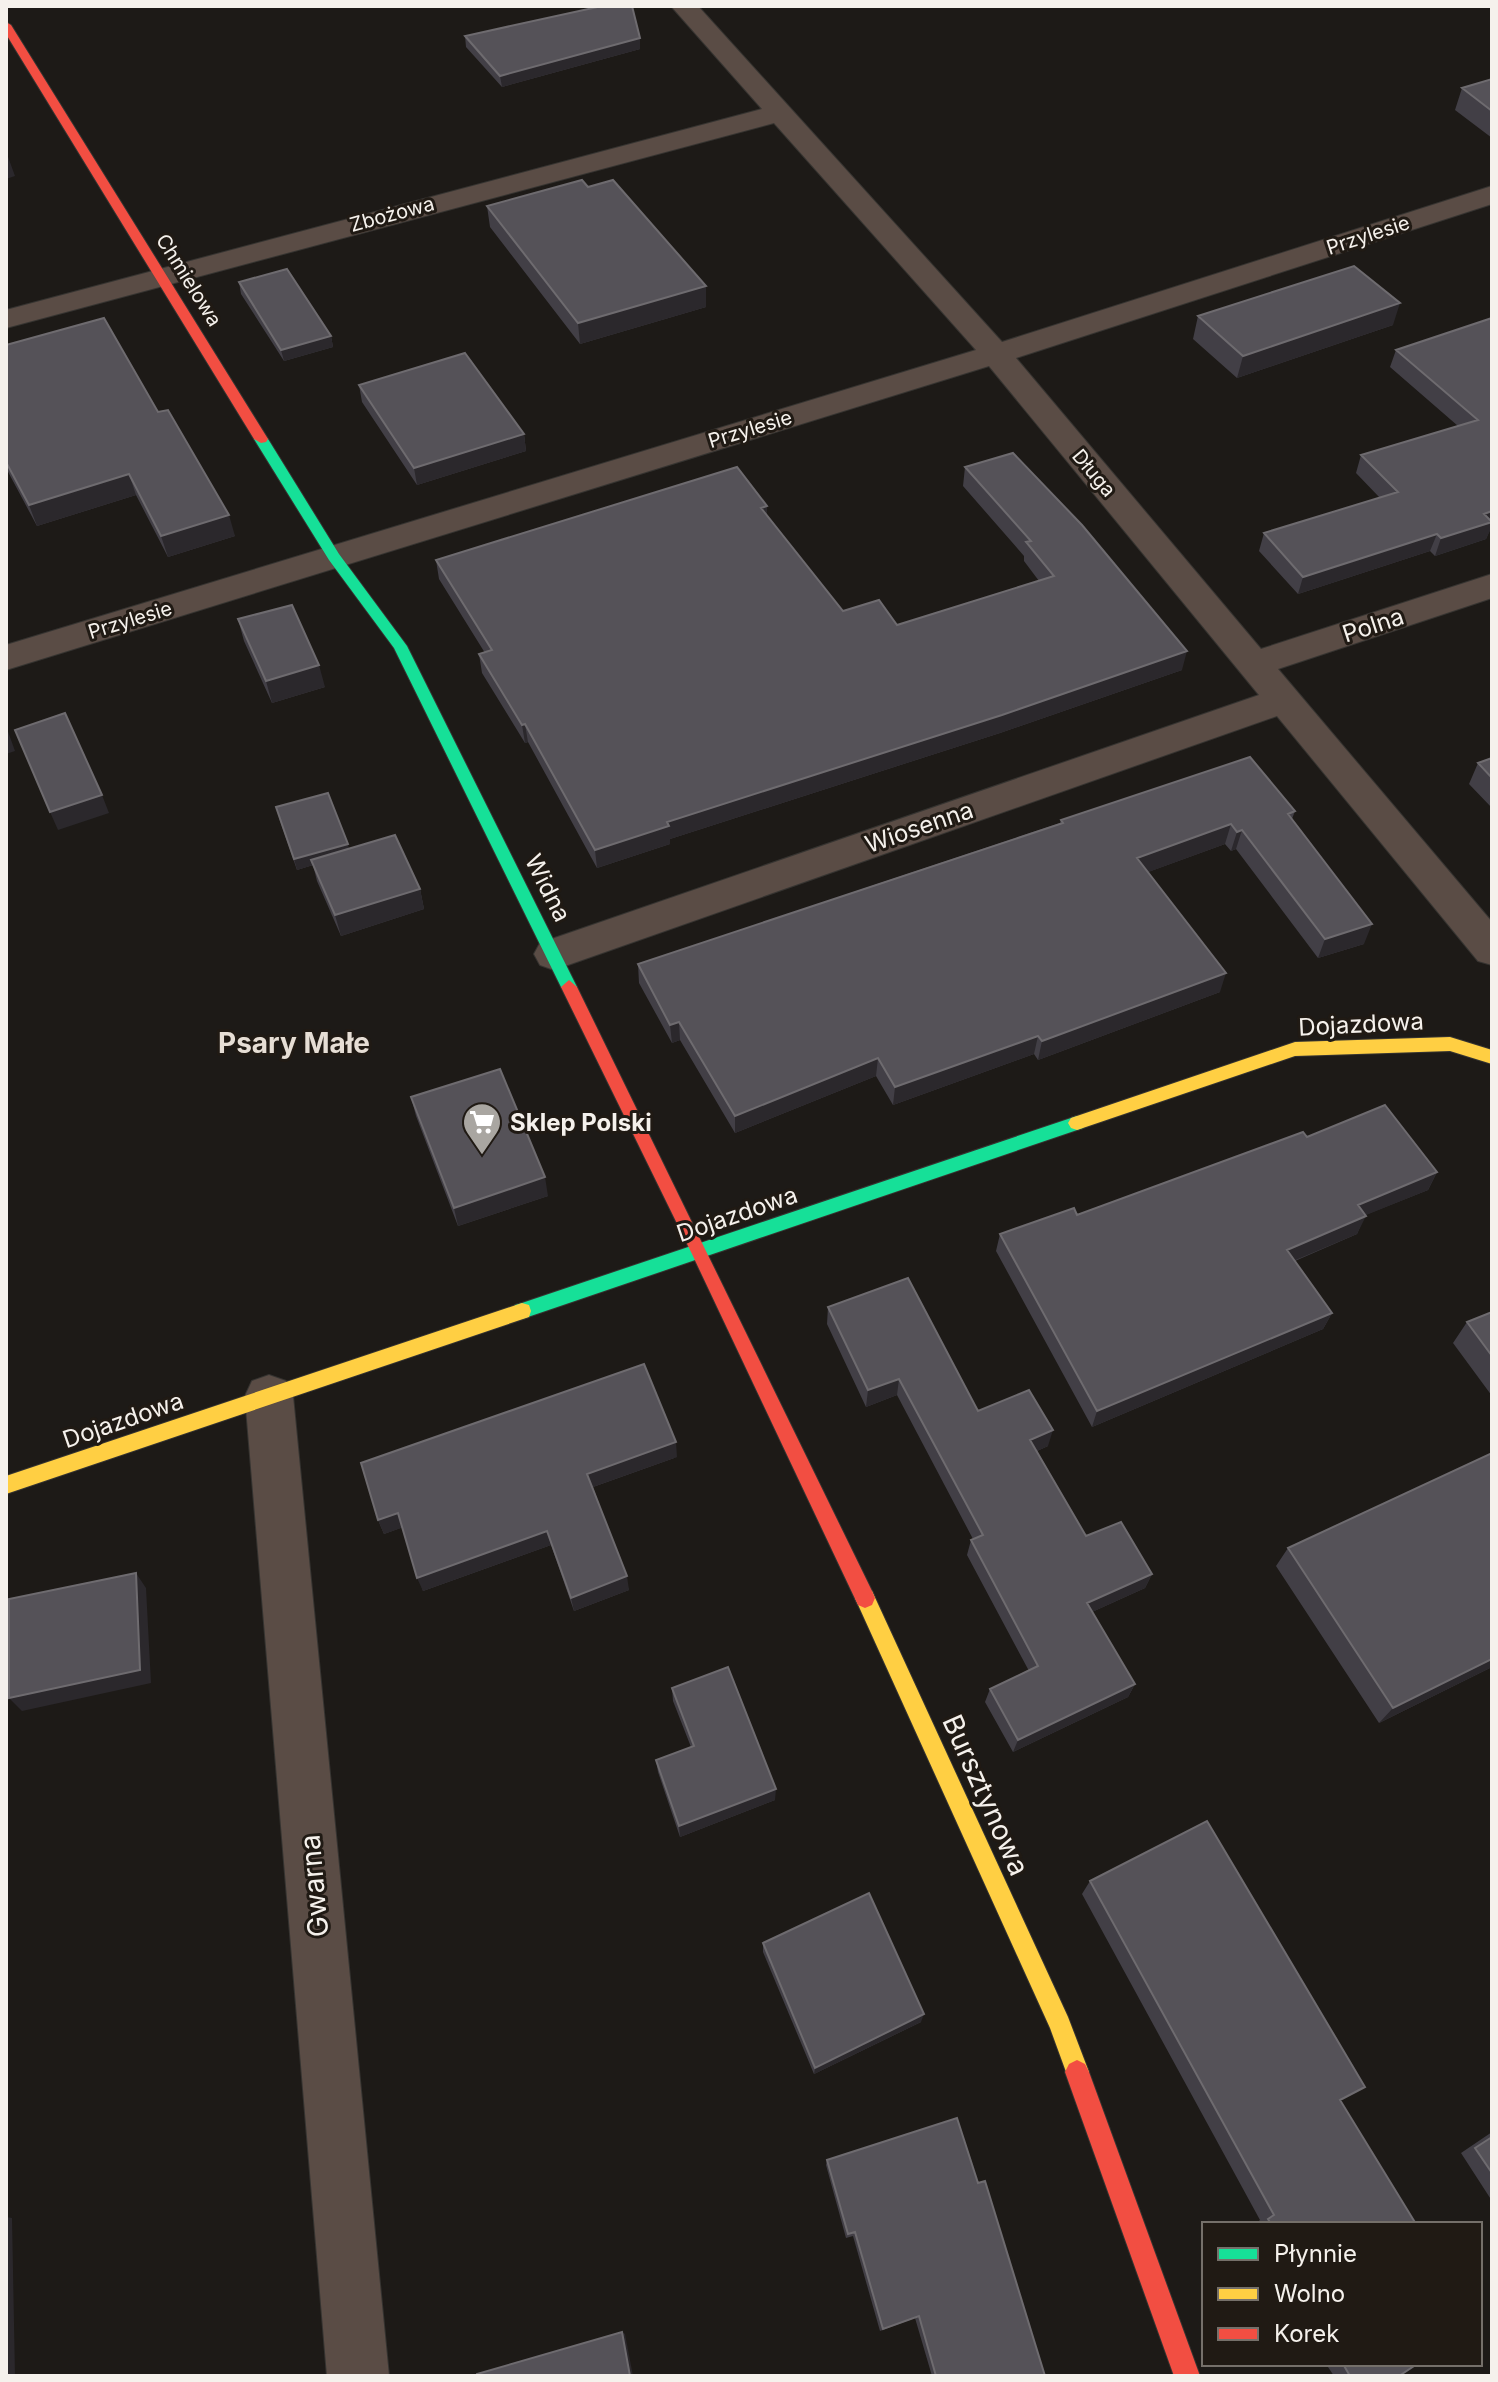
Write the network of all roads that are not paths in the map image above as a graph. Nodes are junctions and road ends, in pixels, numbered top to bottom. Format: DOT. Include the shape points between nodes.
graph roads {
  1 [pos="684,6"];
  2 [pos="6,25"];
  3 [pos="780,113"];
  4 [pos="1492,195"];
  5 [pos="160,276"];
  6 [pos="6,319"];
  7 [pos="996,354"];
  8 [pos="334,557"];
  9 [pos="1492,586"];
  10 [pos="6,658"];
  11 [pos="1254,664"];
  12 [pos="1284,700"];
  13 [pos="1492,950"];
  14 [pos="554,954"];
  15 [pos="1492,1057"];
  16 [pos="700,1252"];
  17 [pos="269,1396"];
  18 [pos="6,1485"];
  19 [pos="358,2376"];
  20 [pos="1187,2376"];
  1 -- 3 [label="street, Długa"];
  2 -- 5 [label="street, Chmielowa"];
  3 -- 5 [label="street, Zbożowa"];
  3 -- 7 [label="street, Długa"];
  4 -- 7 [label="street, Przylesie"];
  5 -- 6 [label="street, Zbożowa"];
  5 -- 8 [label="street, Chmielowa"];
  7 -- 8 [label="street, Przylesie"];
  7 -- 11 [label="street, Długa"];
  8 -- 10 [label="street, Przylesie"];
  8 -- 14 [label="street, Widna" via="400,646"];
  9 -- 11 [label="street, Polna"];
  11 -- 12 [label="street, Długa"];
  12 -- 13 [label="street, Długa"];
  12 -- 14 [label="street, Wiosenna"];
  14 -- 16 [label="street, Widna"];
  15 -- 16 [label="street, Dojazdowa" via="1450,1044 1295,1049"];
  16 -- 17 [label="street, Dojazdowa"];
  16 -- 20 [label="street, Bursztynowa" via="882,1632 1060,2025"];
  17 -- 18 [label="street, Dojazdowa"];
  17 -- 19 [label="street, Gwarna"];
}
